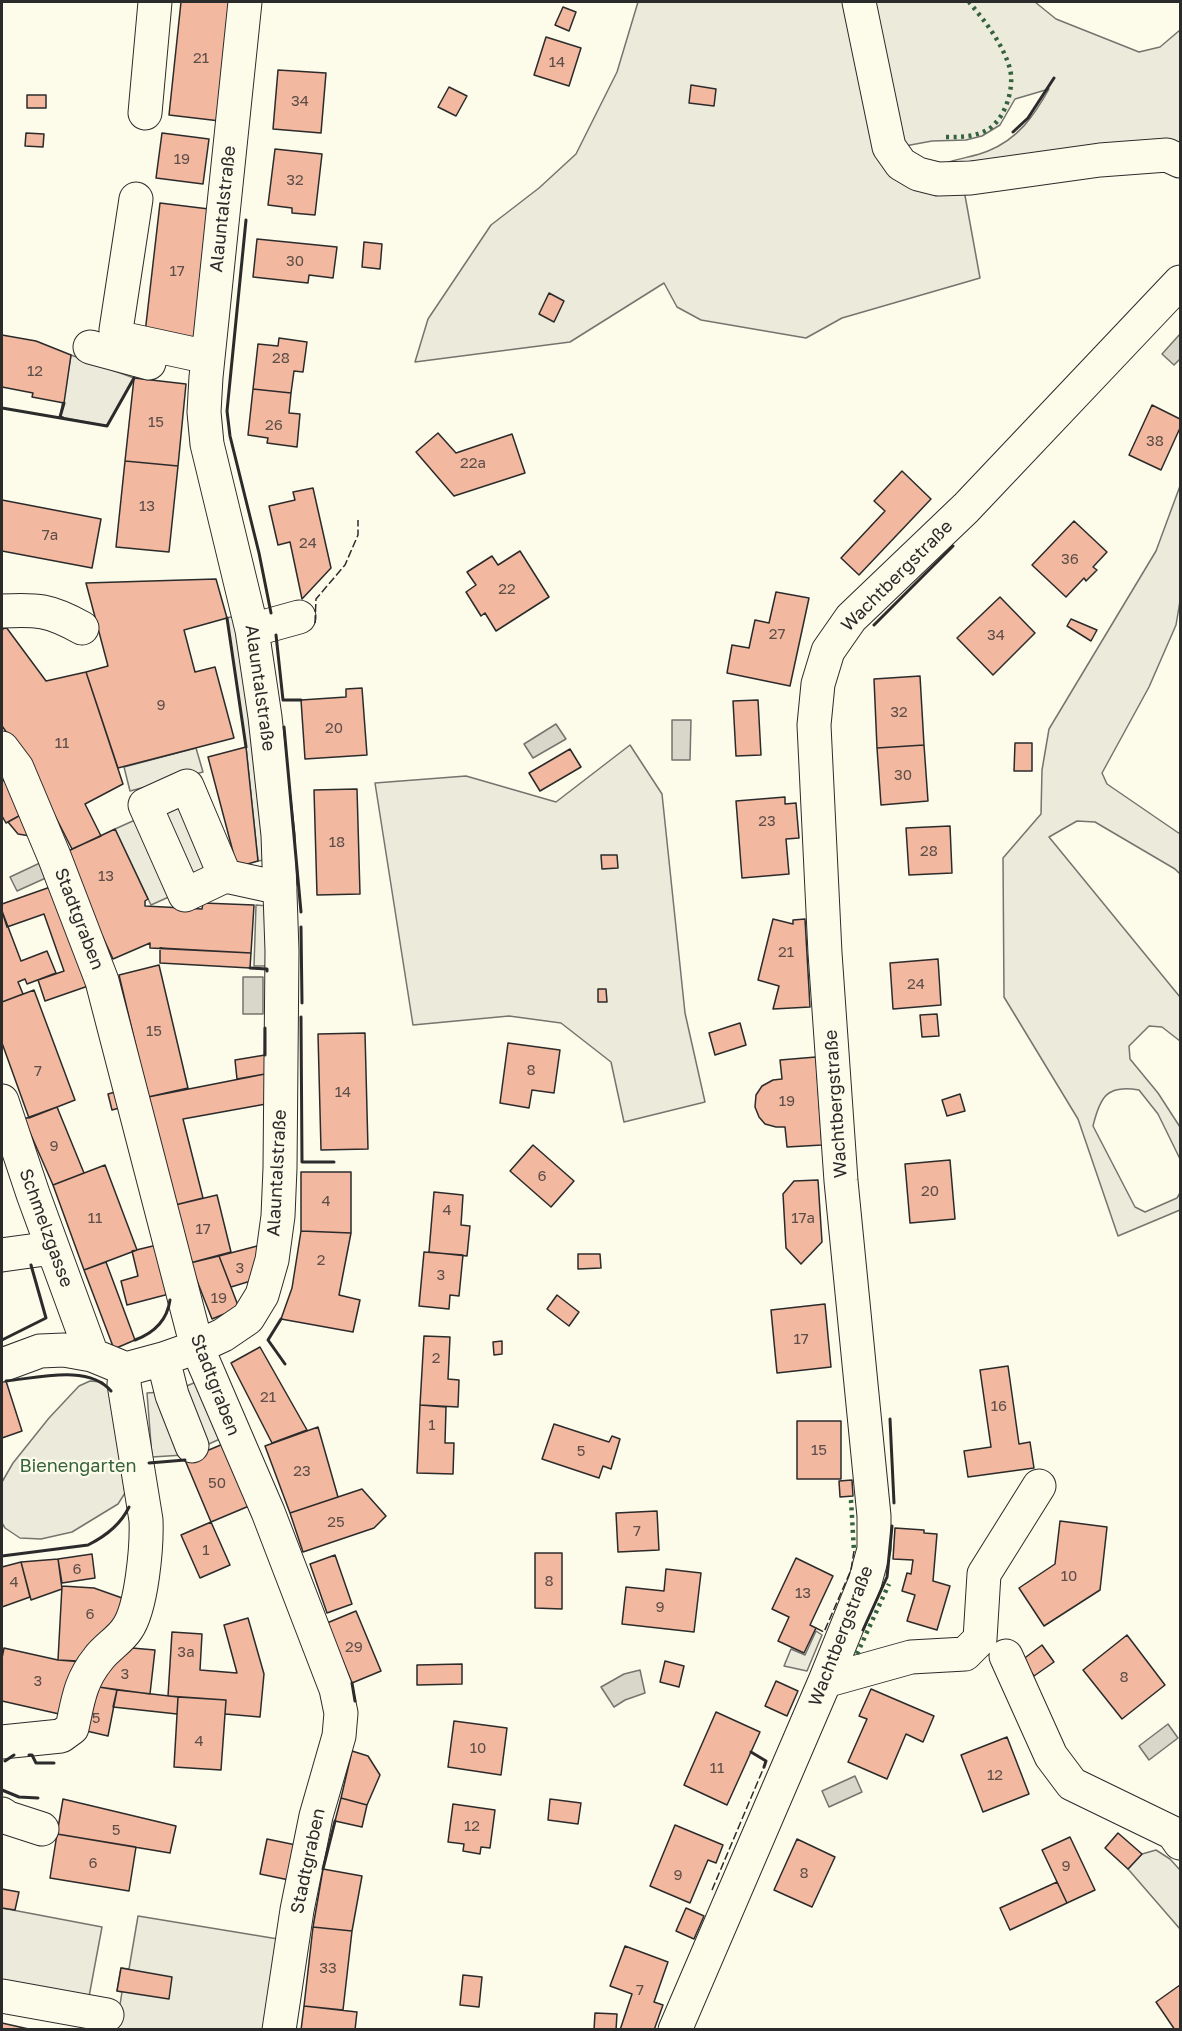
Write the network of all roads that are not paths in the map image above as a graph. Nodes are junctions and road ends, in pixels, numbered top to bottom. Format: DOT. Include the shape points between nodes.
graph roads {
  1 [pos="155,2"];
  2 [pos="245,2"];
  3 [pos="859,2"];
  4 [pos="145,113"];
  5 [pos="1180,161"];
  6 [pos="136,200"];
  7 [pos="1180,282"];
  8 [pos="90,347"];
  9 [pos="207,367"];
  10 [pos="2,611"];
  11 [pos="299,617"];
  12 [pos="82,628"];
  13 [pos="252,630"];
  14 [pos="2,748"];
  15 [pos="225,876"];
  16 [pos="280,888"];
  17 [pos="2,1101"];
  18 [pos="52,1248"];
  19 [pos="2,1255"];
  20 [pos="197,1347"];
  21 [pos="92,1355"];
  22 [pos="163,1359"];
  23 [pos="2,1365"];
  24 [pos="126,1369"];
  25 [pos="192,1446"];
  26 [pos="1039,1486"];
  27 [pos="1006,1656"];
  28 [pos="825,1681"];
  29 [pos="2,1742"];
  30 [pos="2,1814"];
  31 [pos="42,1829"];
  32 [pos="1180,1843"];
  33 [pos="2,1995"];
  34 [pos="107,2015"];
  35 [pos="279,2030"];
  36 [pos="675,2030"];
  1 -- 4 [label="street"];
  2 -- 9 [label="street, Alauntalstraße"];
  3 -- 5 [label="street" via="889,147 901,164 918,174 938,179 971,178 1167,155"];
  6 -- 9 [label="street" via="116,330 125,339"];
  7 -- 28 [label="street, Wachtbergstraße" via="966,508 850,618 828,651 818,684 814,725 827,975 841,1181 874,1516 874,1549 865,1582"];
  8 -- 9 [label="street"];
  9 -- 13 [label="street, Alauntalstraße" via="207,444"];
  10 -- 12 [label="street" via="32,609 59,614"];
  11 -- 13 [label="street"];
  13 -- 16 [label="street, Alauntalstraße" via="267,729"];
  14 -- 20 [label="street, Stadtgraben" via="17,768 102,981"];
  15 -- 16 [label="street"];
  16 -- 20 [label="street, Alauntalstraße" via="280,1168 272,1260 262,1295 248,1318"];
  17 -- 18 [label="street, Schmelzgasse"];
  18 -- 19 [label="street"];
  18 -- 21 [label="street, Schmelzgasse"];
  20 -- 22 [label="street, Alauntalstraße"];
  20 -- 35 [label="street, Stadtgraben" via="268,1512 336,1689 341,1713 339,1736 316,1816 297,1910"];
  21 -- 23 [label="street" via="40,1351"];
  21 -- 24 [label="street"];
  22 -- 24 [label="street, Alauntalstraße"];
  22 -- 25 [label="street"];
  24 -- 29 [label="street" via="124,1384 147,1539 137,1606 128,1629 98,1658 82,1683 72,1728 61,1736"];
  26 -- 28 [label="street" via="984,1574 980,1639 965,1654 912,1657"];
  27 -- 32 [label="street" via="1051,1756 1072,1784 1173,1833"];
  28 -- 36 [label="street, Wachtbergstraße"];
  30 -- 31 [label="street"];
  33 -- 34 [label="street"];
}
